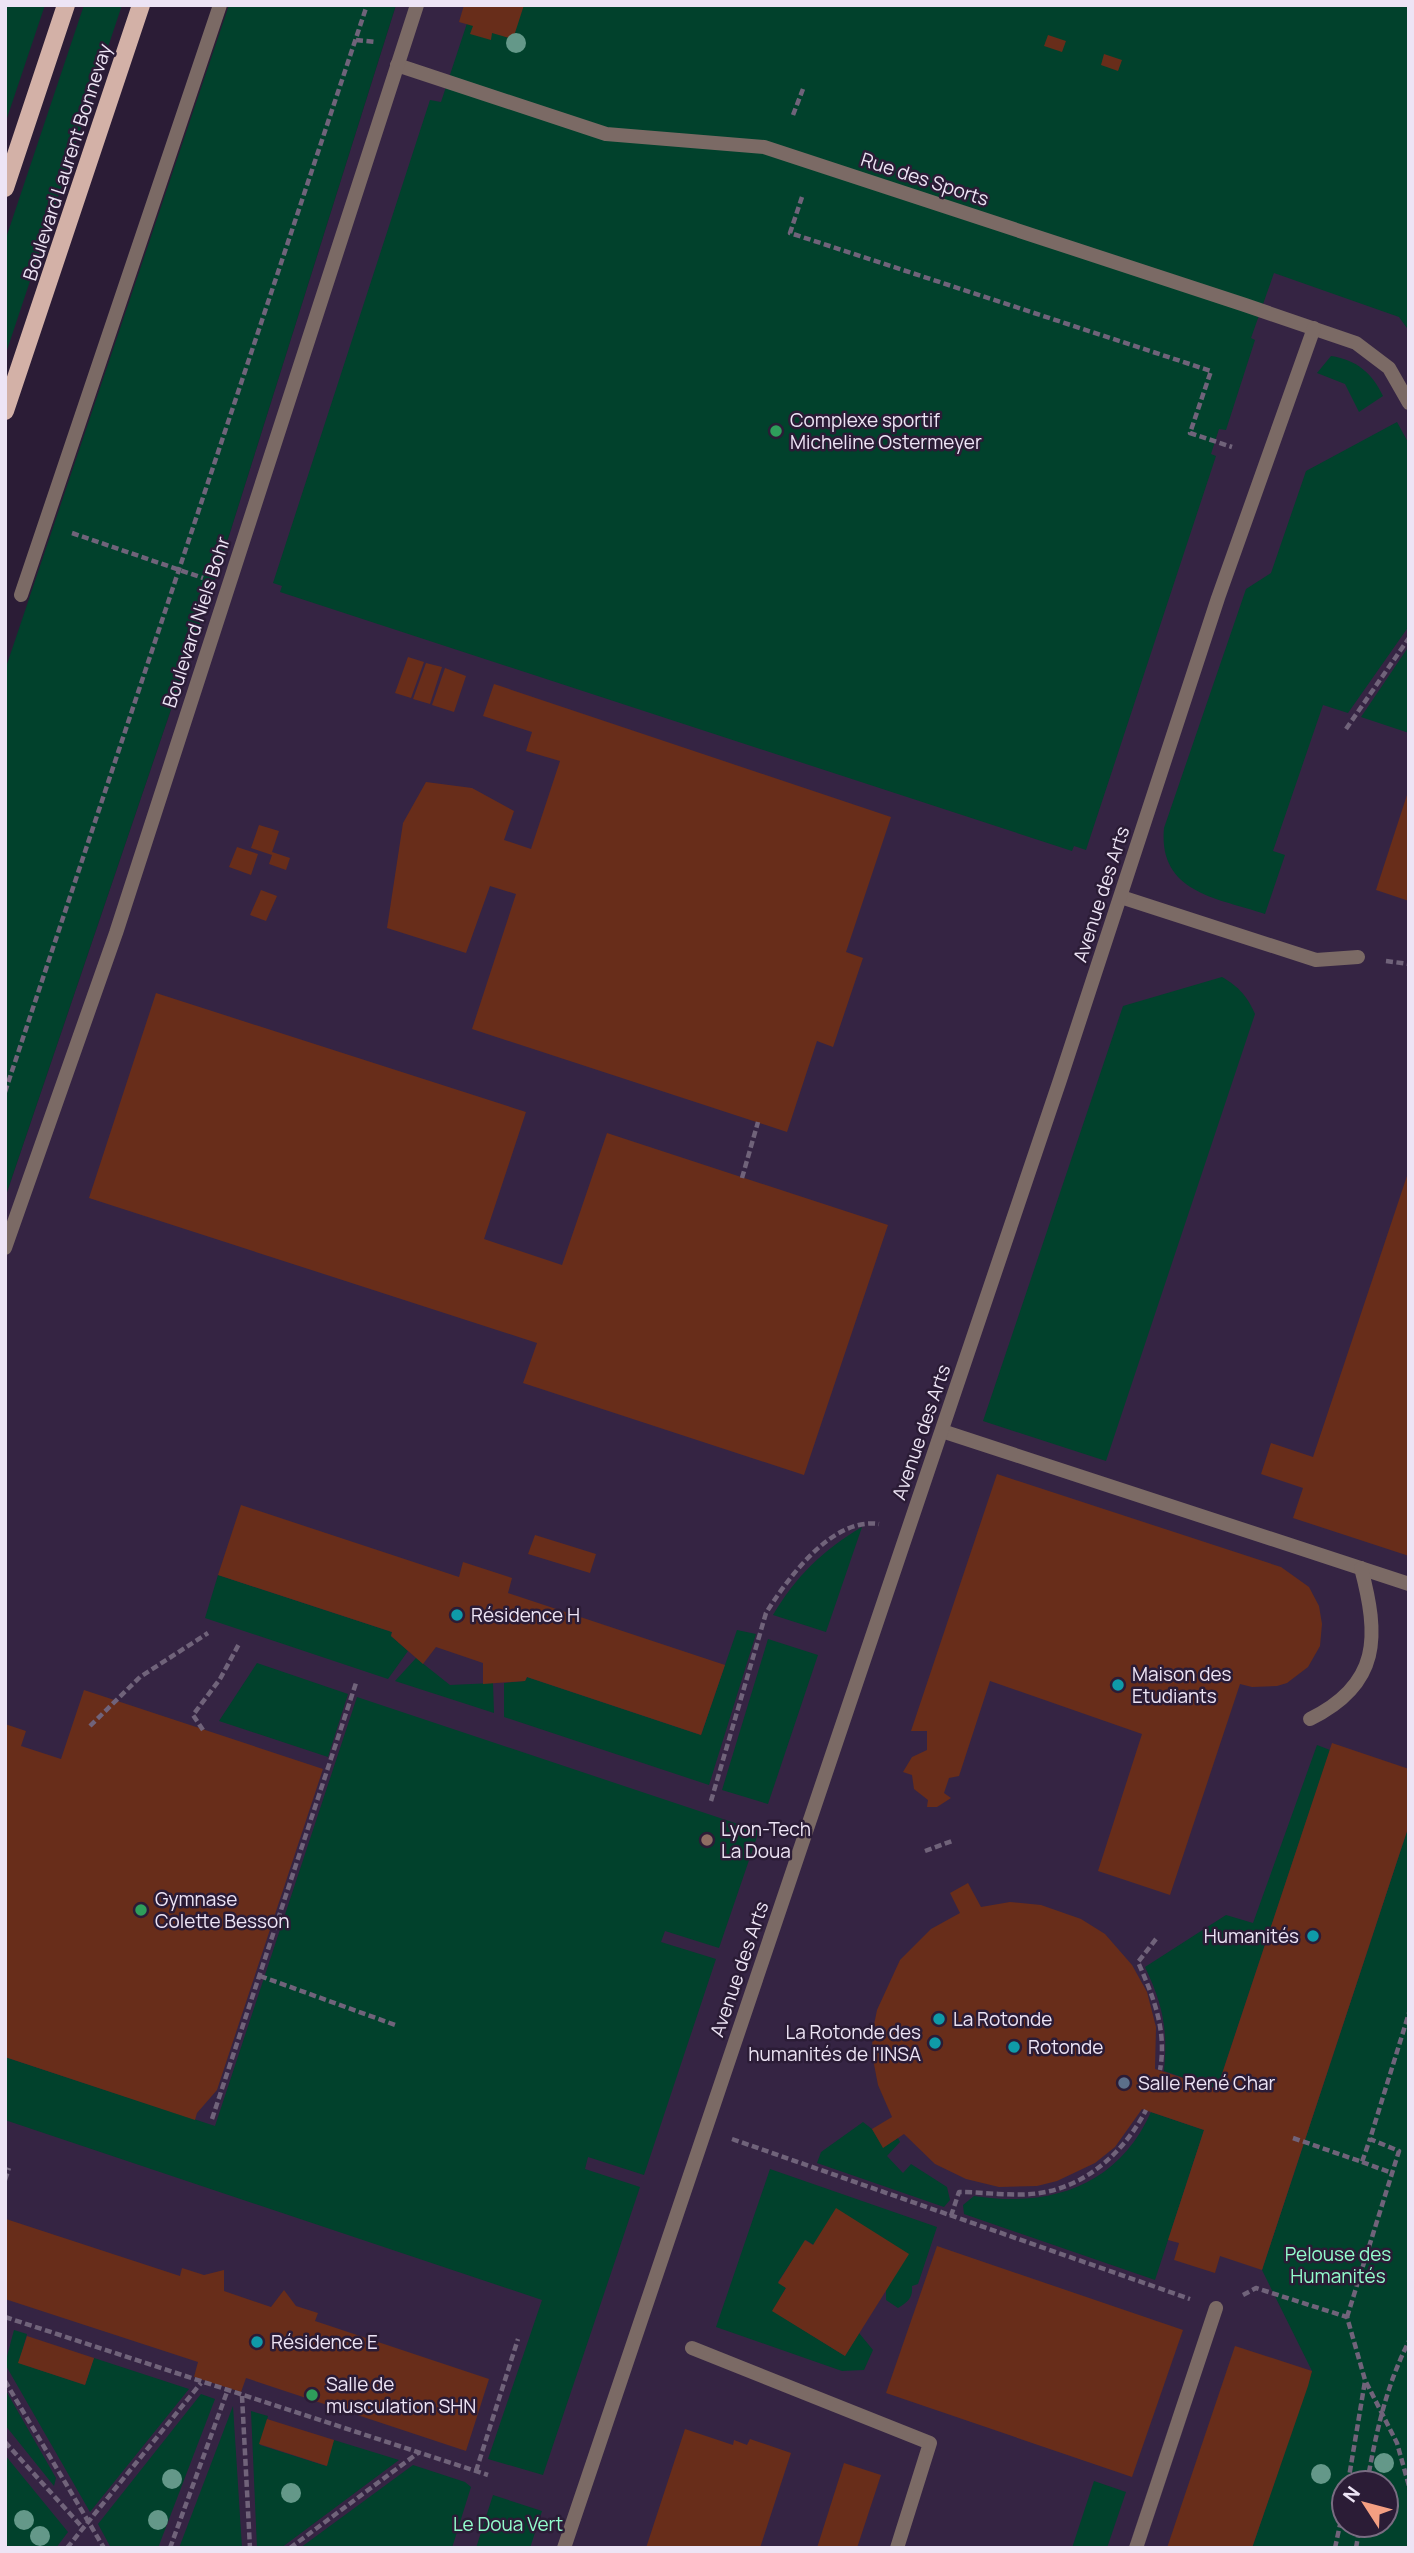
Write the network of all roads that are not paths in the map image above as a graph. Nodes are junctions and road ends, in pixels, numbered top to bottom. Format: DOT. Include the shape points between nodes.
graph roads {
  1 [pos="66,5"];
  2 [pos="141,5"];
  3 [pos="220,5"];
  4 [pos="417,5"];
  5 [pos="397,65"];
  6 [pos="5,188"];
  7 [pos="1314,328"];
  8 [pos="1409,403"];
  9 [pos="5,411"];
  10 [pos="21,595"];
  11 [pos="1121,897"];
  12 [pos="1358,957"];
  13 [pos="5,1248"];
  14 [pos="942,1430"];
  15 [pos="1361,1568"];
  16 [pos="1409,1584"];
  17 [pos="1310,1718"];
  18 [pos="1216,2308"];
  19 [pos="692,2347"];
  20 [pos="564,2548"];
  21 [pos="897,2548"];
  22 [pos="1136,2548"];
  1 -- 6 [label="main road"];
  2 -- 9 [label="main road, Boulevard Laurent Bonnevay"];
  3 -- 10 [label="street"];
  4 -- 5 [label="street, Boulevard Niels Bohr"];
  5 -- 7 [label="street, Rue des Sports" via="606,134 764,147"];
  5 -- 13 [label="street, Boulevard Niels Bohr" via="116,933"];
  7 -- 8 [label="street, Rue des Sports" via="1377,356"];
  7 -- 11 [label="street, Avenue des Arts" via="1218,598"];
  11 -- 12 [label="street" via="1316,960"];
  11 -- 14 [label="street, Avenue des Arts"];
  14 -- 15 [label="street"];
  14 -- 20 [label="street, Avenue des Arts"];
  15 -- 16 [label="street"];
  15 -- 17 [label="street" via="1372,1609 1373,1643 1349,1694"];
  18 -- 22 [label="street"];
  19 -- 21 [label="street" via="930,2443"];
}
